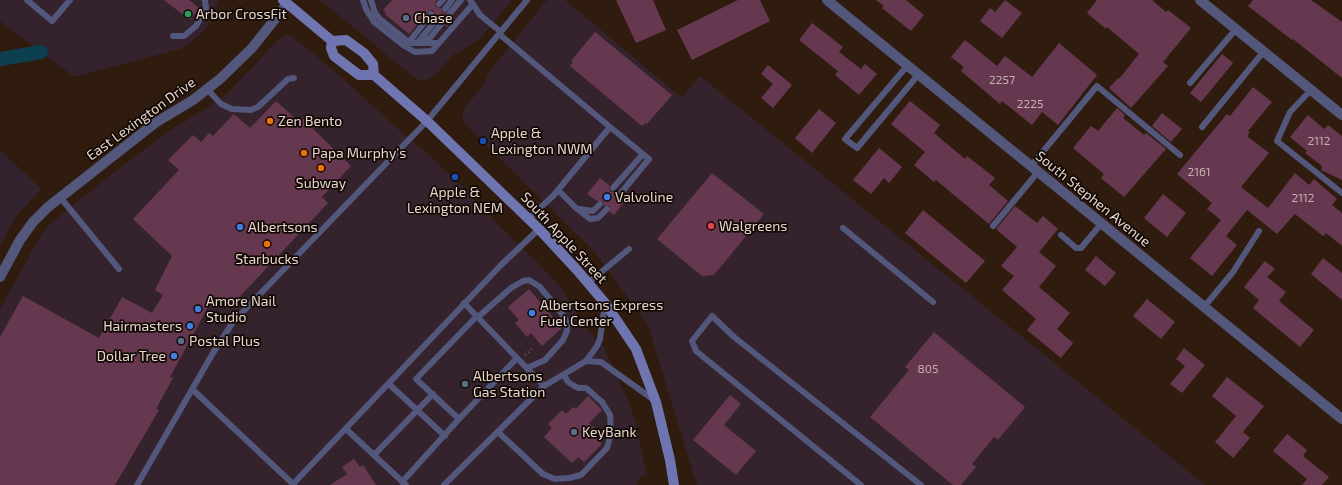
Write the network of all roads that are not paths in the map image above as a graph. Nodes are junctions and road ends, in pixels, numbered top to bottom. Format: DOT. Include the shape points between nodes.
graph roads {
  1 [pos="27,0"];
  2 [pos="70,0"];
  3 [pos="205,0"];
  4 [pos="363,0"];
  5 [pos="371,0"];
  6 [pos="452,0"];
  7 [pos="462,0"];
  8 [pos="527,0"];
  9 [pos="827,0"];
  10 [pos="1200,0"];
  11 [pos="287,1"];
  12 [pos="471,2"];
  13 [pos="445,8"];
  14 [pos="450,13"];
  15 [pos="431,14"];
  16 [pos="437,18"];
  17 [pos="442,23"];
  18 [pos="1236,29"];
  19 [pos="500,33"];
  20 [pos="173,36"];
  21 [pos="332,41"];
  22 [pos="409,42"];
  23 [pos="417,43"];
  24 [pos="439,43"];
  25 [pos="1264,51"];
  26 [pos="907,66"];
  27 [pos="918,74"];
  28 [pos="374,75"];
  29 [pos="294,78"];
  30 [pos="1190,83"];
  31 [pos="207,89"];
  32 [pos="1311,90"];
  33 [pos="1342,115"];
  34 [pos="426,121"];
  35 [pos="610,127"];
  36 [pos="1202,127"];
  37 [pos="643,154"];
  38 [pos="1180,154"];
  39 [pos="1034,169"];
  40 [pos="613,188"];
  41 [pos="558,190"];
  42 [pos="1342,193"];
  43 [pos="620,194"];
  44 [pos="60,197"];
  45 [pos="600,204"];
  46 [pos="576,208"];
  47 [pos="607,209"];
  48 [pos="528,219"];
  49 [pos="1101,224"];
  50 [pos="993,226"];
  51 [pos="843,228"];
  52 [pos="539,229"];
  53 [pos="1258,231"];
  54 [pos="1061,235"];
  55 [pos="629,249"];
  56 [pos="119,269"];
  57 [pos="0,277"];
  58 [pos="588,282"];
  59 [pos="933,302"];
  60 [pos="605,303"];
  61 [pos="464,304"];
  62 [pos="1204,307"];
  63 [pos="477,317"];
  64 [pos="517,358"];
  65 [pos="586,361"];
  66 [pos="527,368"];
  67 [pos="564,375"];
  68 [pos="389,384"];
  69 [pos="544,386"];
  70 [pos="192,389"];
  71 [pos="433,394"];
  72 [pos="656,402"];
  73 [pos="418,410"];
  74 [pos="459,419"];
  75 [pos="1342,419"];
  76 [pos="346,429"];
  77 [pos="498,432"];
  78 [pos="445,436"];
  79 [pos="374,455"];
  80 [pos="404,483"];
  81 [pos="138,485"];
  82 [pos="294,485"];
  83 [pos="444,485"];
  84 [pos="674,485"];
  85 [pos="861,485"];
  86 [pos="920,485"];
  1 -- 2 [label="lane" via="52,21"];
  3 -- 20 [label="lane" via="206,10 196,26 184,36"];
  4 -- 24 [label="lane" via="374,22 409,50 432,50"];
  5 -- 22 [label="lane" via="375,13"];
  6 -- 13 [label="lane"];
  7 -- 14 [label="lane"];
  8 -- 19 [label="lane"];
  9 -- 26 [label="street, South Stephen Avenue"];
  10 -- 18 [label="street"];
  11 -- 21 [label="main road"];
  11 -- 31 [label="street, East Lexington Drive" via="252,48"];
  12 -- 19 [label="lane" via="480,15"];
  12 -- 24 [label="lane"];
  15 -- 22 [label="lane"];
  16 -- 23 [label="lane"];
  17 -- 23 [label="lane" via="430,38"];
  18 -- 25 [label="street"];
  18 -- 30 [label="lane"];
  19 -- 34 [label="lane"];
  19 -- 35 [label="lane"];
  21 -- 28 [label="main road, South Apple Street" via="346,40 364,53 373,64"];
  21 -- 28 [label="main road" via="332,53 342,63 359,75"];
  22 -- 23 [label="lane"];
  23 -- 24 [label="lane"];
  25 -- 32 [label="street"];
  25 -- 36 [label="lane"];
  26 -- 27 [label="street, South Stephen Avenue"];
  26 -- 27 [label="lane" via="845,139 857,148"];
  27 -- 39 [label="street, South Stephen Avenue"];
  28 -- 34 [label="main road, South Apple Street"];
  29 -- 31 [label="lane" via="288,79 258,107 251,110 232,109 221,104"];
  31 -- 44 [label="street, East Lexington Drive" via="155,123"];
  32 -- 33 [label="street"];
  32 -- 42 [label="lane" via="1290,112 1277,141"];
  34 -- 48 [label="main road, South Apple Street"];
  34 -- 70 [label="lane" via="233,322"];
  35 -- 37 [label="lane"];
  35 -- 41 [label="lane"];
  37 -- 40 [label="lane"];
  37 -- 43 [label="lane" via="649,159"];
  38 -- 39 [label="lane" via="1097,86"];
  39 -- 49 [label="street, South Stephen Avenue"];
  39 -- 50 [label="lane"];
  41 -- 46 [label="lane"];
  41 -- 48 [label="lane"];
  44 -- 56 [label="lane"];
  44 -- 57 [label="street, East Lexington Drive" via="33,222"];
  45 -- 46 [label="lane" via="593,211"];
  46 -- 47 [label="lane" via="590,219 598,218"];
  48 -- 52 [label="main road, South Apple Street"];
  49 -- 54 [label="lane" via="1081,248 1076,248"];
  49 -- 62 [label="street, South Stephen Avenue"];
  51 -- 59 [label="lane"];
  52 -- 58 [label="main road, South Apple Street"];
  52 -- 61 [label="lane"];
  53 -- 62 [label="lane" via="1233,272"];
  55 -- 58 [label="lane"];
  58 -- 60 [label="main road, South Apple Street"];
  60 -- 65 [label="lane" via="600,338"];
  60 -- 72 [label="main road, South Apple Street" via="636,349"];
  61 -- 63 [label="lane"];
  61 -- 68 [label="lane"];
  62 -- 75 [label="street, South Stephen Avenue"];
  63 -- 64 [label="lane"];
  63 -- 66 [label="lane" via="523,281 529,280 540,287 563,314 567,331 563,340 545,360"];
  63 -- 71 [label="lane" via="416,379"];
  64 -- 66 [label="lane"];
  64 -- 74 [label="lane"];
  65 -- 67 [label="lane"];
  65 -- 72 [label="lane" via="601,362"];
  66 -- 69 [label="lane"];
  67 -- 69 [label="lane"];
  67 -- 77 [label="lane" via="568,382 578,388 586,388 602,402 610,415 611,434 607,448 581,475 556,479 543,474"];
  68 -- 73 [label="lane"];
  68 -- 76 [label="lane"];
  69 -- 77 [label="lane"];
  70 -- 81 [label="lane"];
  70 -- 82 [label="lane"];
  71 -- 73 [label="lane"];
  71 -- 74 [label="lane"];
  72 -- 84 [label="main road, South Apple Street"];
  73 -- 78 [label="lane"];
  73 -- 79 [label="lane"];
  74 -- 78 [label="lane"];
  76 -- 79 [label="lane"];
  76 -- 82 [label="lane"];
  77 -- 83 [label="lane"];
  78 -- 80 [label="lane"];
  79 -- 80 [label="lane"];
  85 -- 86 [label="lane" via="696,351 692,341 712,316 734,337"];
}
